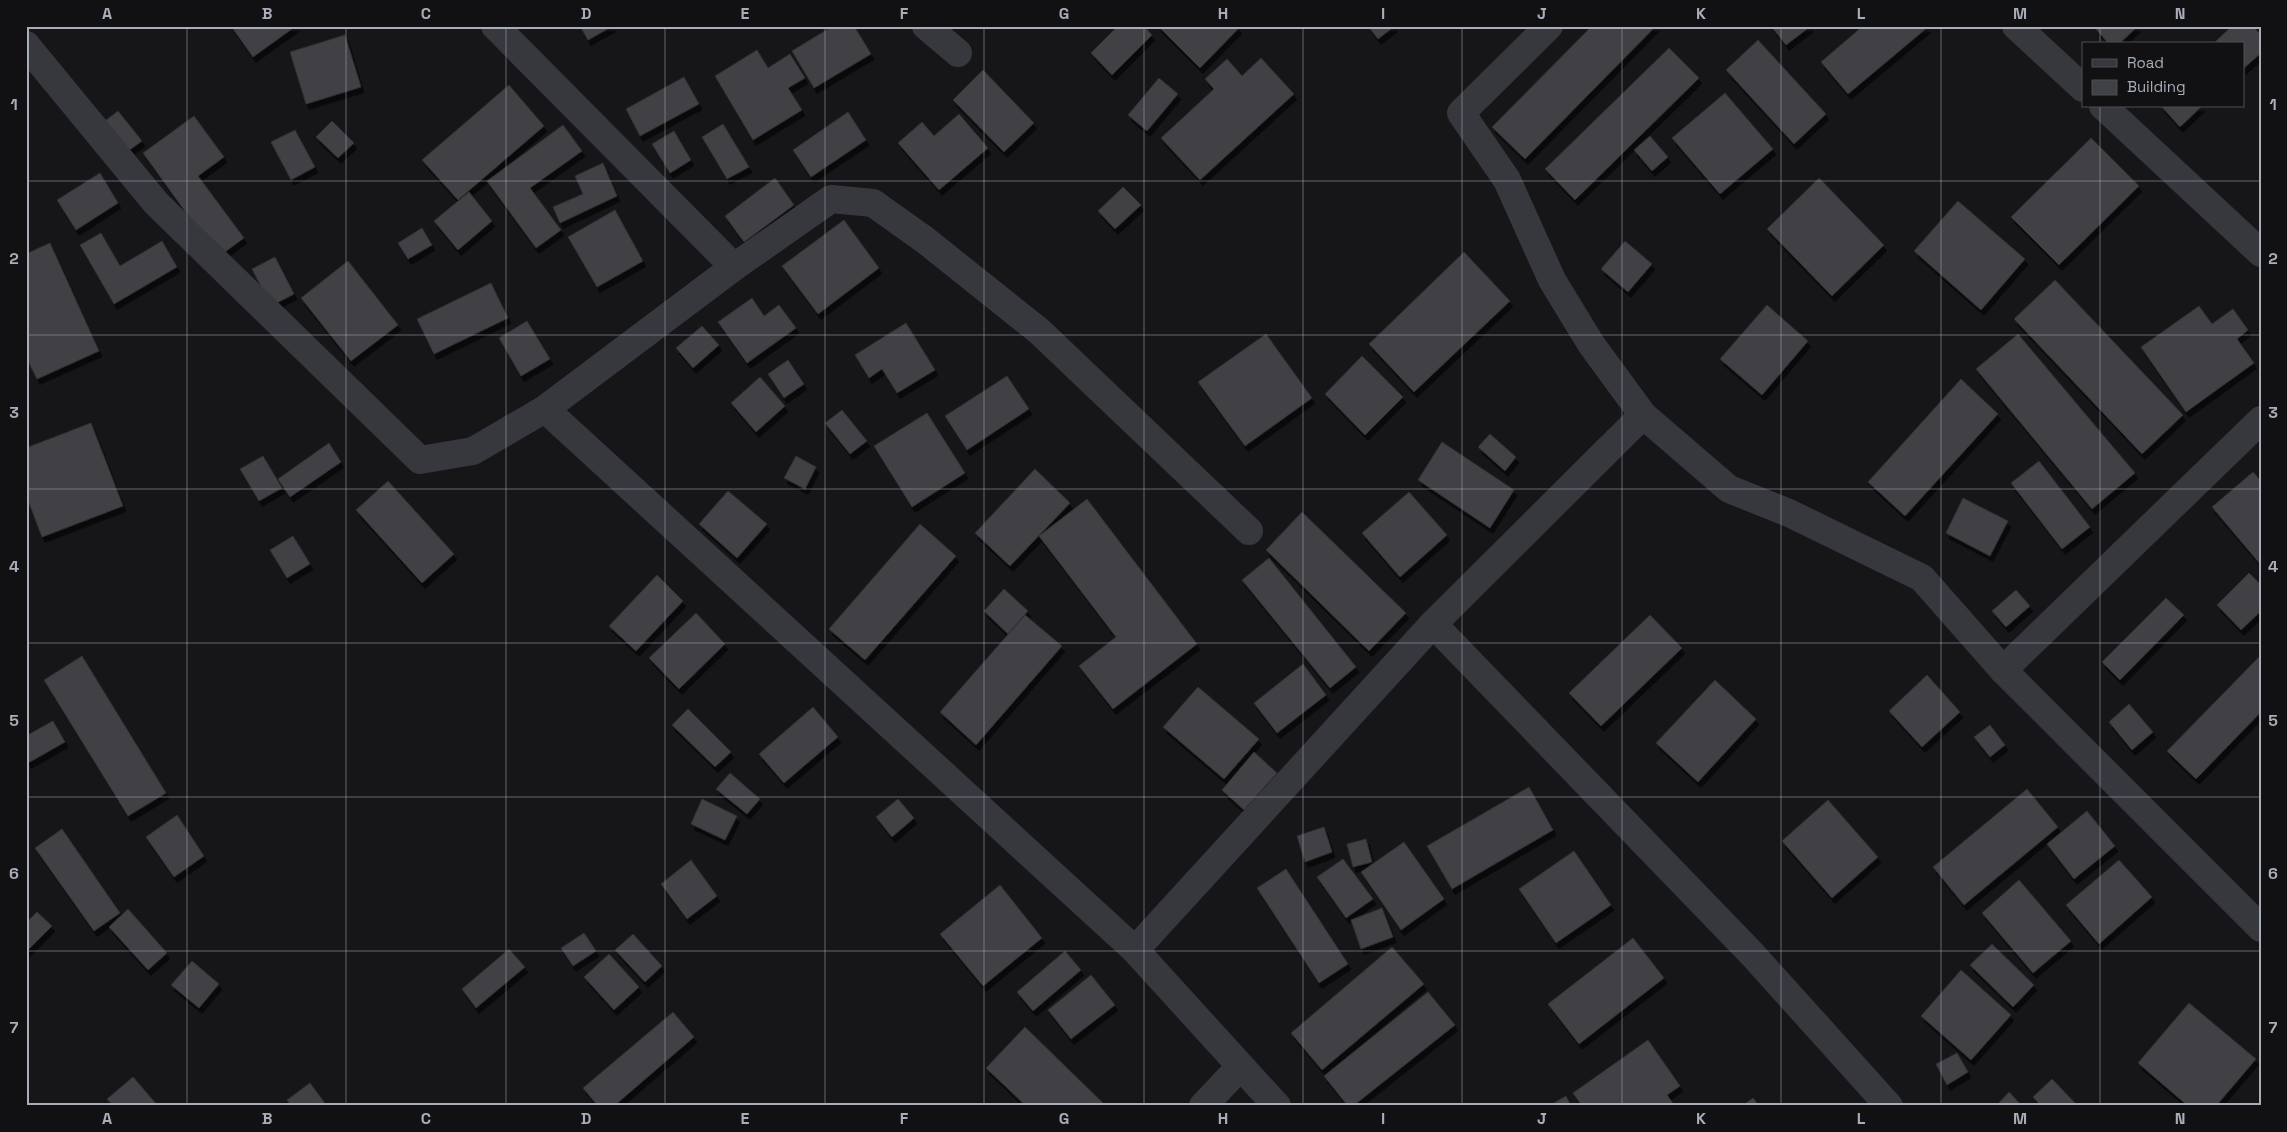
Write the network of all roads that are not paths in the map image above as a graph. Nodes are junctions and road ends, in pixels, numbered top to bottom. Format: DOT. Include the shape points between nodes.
graph roads {
  1 [pos="495,26"];
  2 [pos="926,26"];
  3 [pos="1549,26"];
  4 [pos="2016,26"];
  5 [pos="26,45"];
  6 [pos="958,53"];
  7 [pos="2082,87"];
  8 [pos="2105,108"];
  9 [pos="2261,253"];
  10 [pos="734,267"];
  11 [pos="545,410"];
  12 [pos="1643,415"];
  13 [pos="2261,420"];
  14 [pos="1249,532"];
  15 [pos="1433,624"];
  16 [pos="2003,670"];
  17 [pos="2261,928"];
  18 [pos="1135,950"];
  19 [pos="1240,1067"];
  20 [pos="1203,1106"];
  21 [pos="1278,1106"];
  22 [pos="1889,1106"];
  1 -- 10 [label="street"];
  2 -- 6 [label="street"];
  3 -- 12 [label="street" via="1461,113 1507,180 1552,280 1591,344"];
  4 -- 7 [label="street"];
  5 -- 11 [label="street" via="156,204 420,460 474,451"];
  8 -- 9 [label="street"];
  10 -- 11 [label="street"];
  10 -- 14 [label="street" via="831,199 873,203 1039,331"];
  11 -- 18 [label="street"];
  12 -- 15 [label="street"];
  12 -- 16 [label="street" via="1730,490 1790,513 1922,578"];
  13 -- 16 [label="street"];
  15 -- 18 [label="street"];
  15 -- 22 [label="street" via="1752,954"];
  16 -- 17 [label="street"];
  18 -- 19 [label="street"];
  19 -- 20 [label="street"];
  19 -- 21 [label="street"];
}
